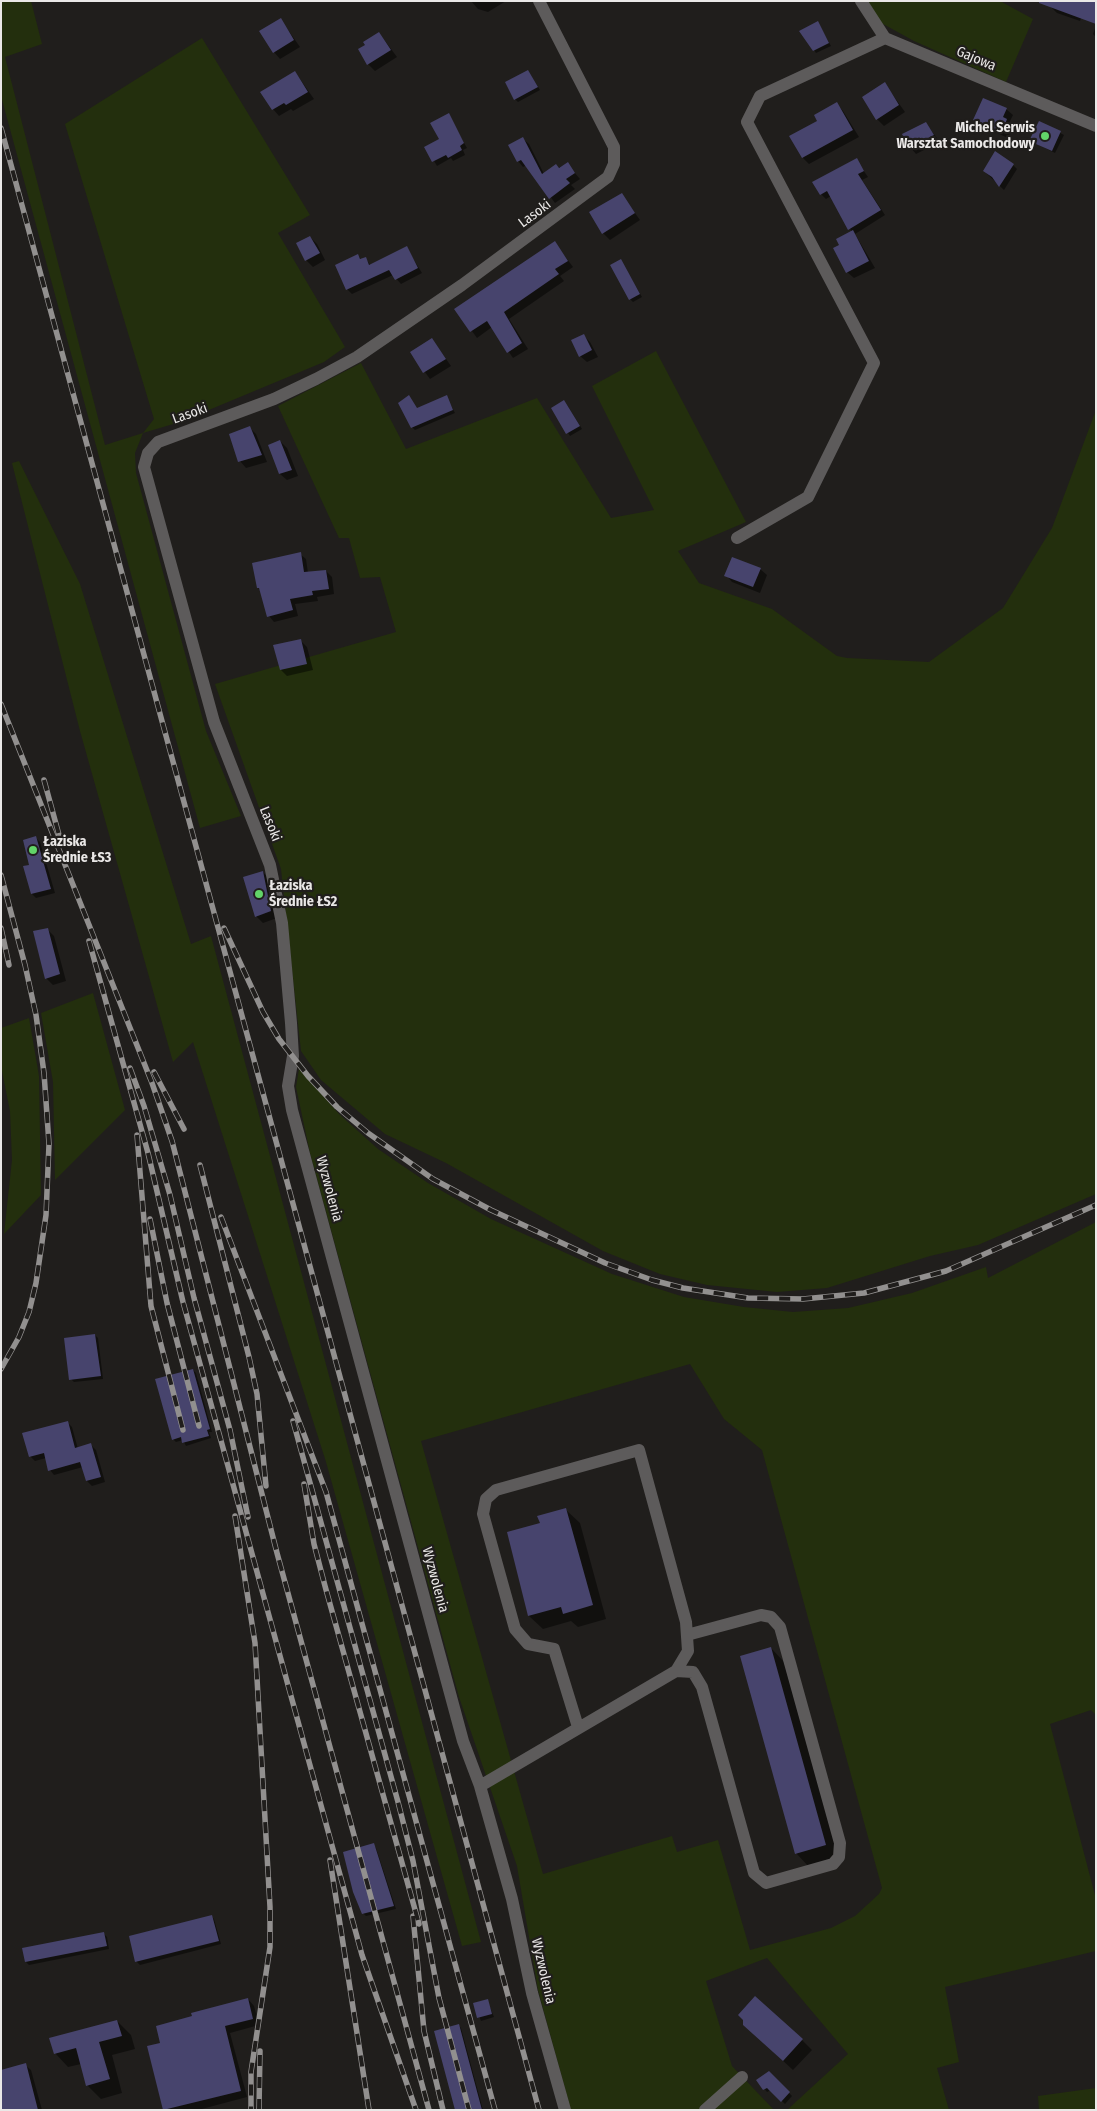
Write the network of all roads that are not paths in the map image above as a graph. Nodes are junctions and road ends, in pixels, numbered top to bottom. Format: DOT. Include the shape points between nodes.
graph roads {
  1 [pos="539,1"];
  2 [pos="861,1"];
  3 [pos="885,38"];
  4 [pos="1096,126"];
  5 [pos="737,538"];
  6 [pos="293,1056"];
  7 [pos="687,1635"];
  8 [pos="676,1671"];
  9 [pos="578,1727"];
  10 [pos="480,1786"];
  11 [pos="742,2077"];
  12 [pos="565,2110"];
  13 [pos="705,2110"];
  1 -- 6 [label="street, Lasoki" via="614,147 614,164 608,177 462,285 357,357 274,399 158,442 148,453 144,467 214,722 270,865 282,923"];
  2 -- 3 [label="street"];
  3 -- 4 [label="street, Gajowa"];
  3 -- 5 [label="street" via="760,96 747,122 874,363 808,497"];
  6 -- 10 [label="street, Wyzwolenia" via="288,1086 292,1110 461,1732"];
  7 -- 8 [label="street" via="688,1651"];
  7 -- 8 [label="street" via="761,1615 771,1617 780,1626 840,1843 839,1857 833,1864 766,1883 754,1873 702,1687 693,1672"];
  7 -- 9 [label="street" via="639,1450 496,1490 486,1499 483,1514 514,1629 528,1644 554,1649"];
  8 -- 9 [label="street"];
  9 -- 10 [label="street"];
  10 -- 12 [label="street, Wyzwolenia"];
  11 -- 13 [label="street"];
}
